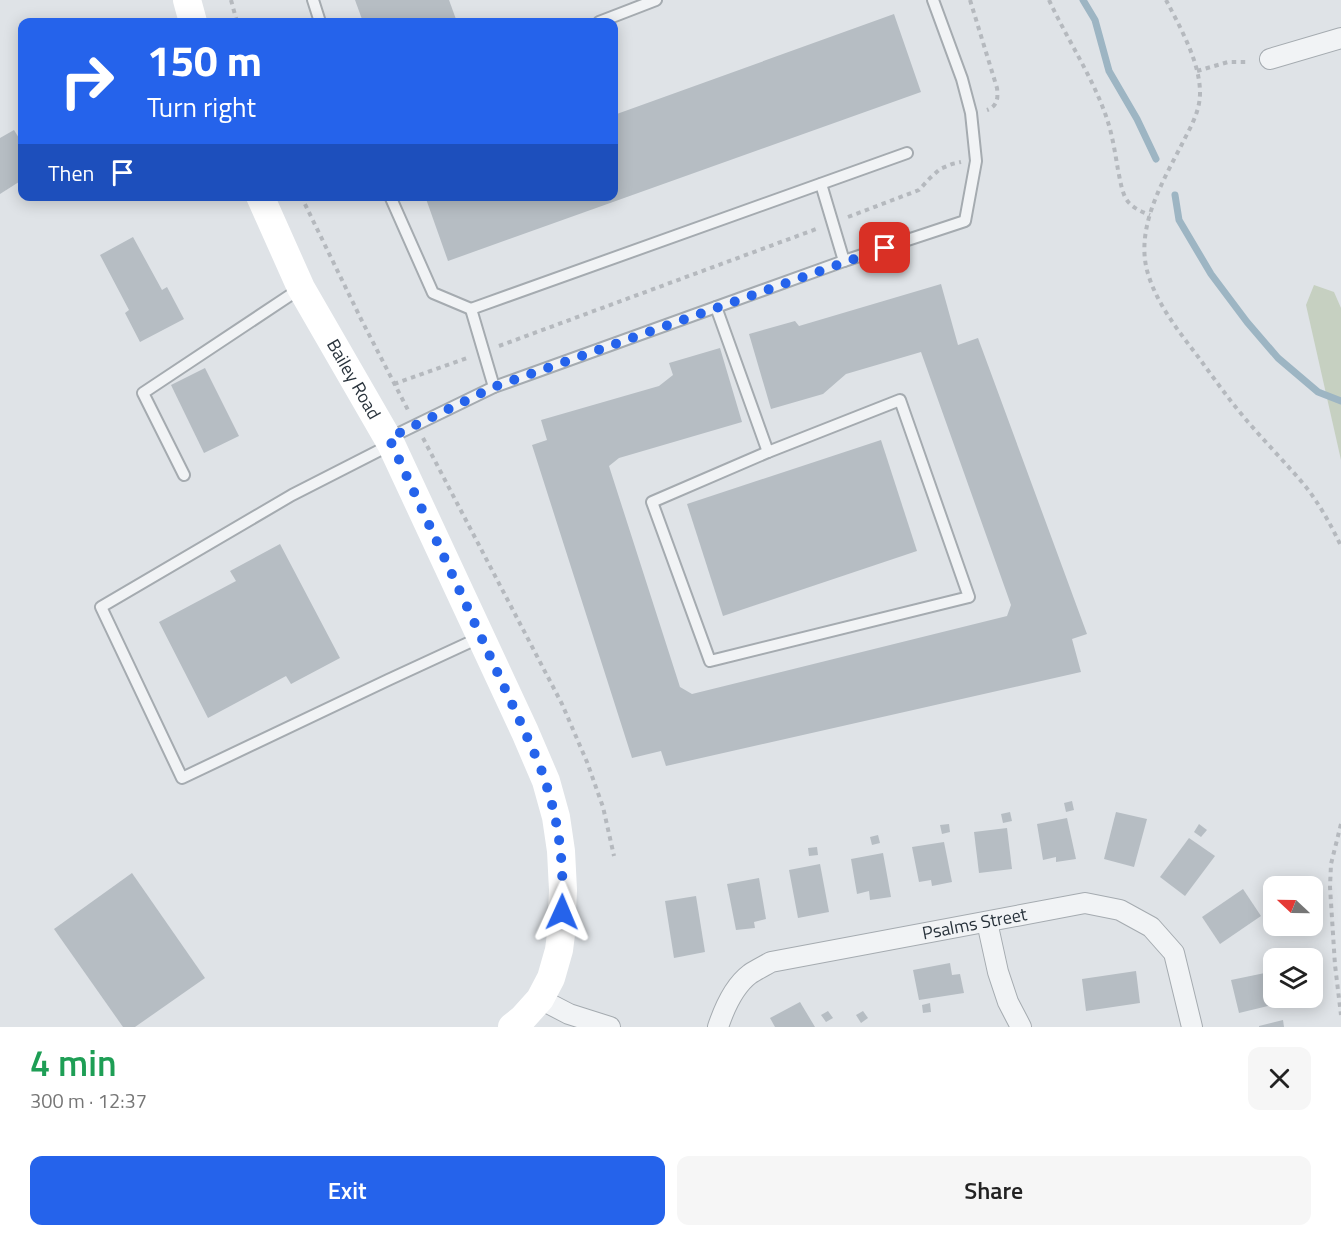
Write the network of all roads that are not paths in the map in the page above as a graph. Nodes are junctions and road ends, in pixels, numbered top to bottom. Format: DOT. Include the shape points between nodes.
graph roads {
  1 [pos="187,0"];
  2 [pos="312,0"];
  3 [pos="656,0"];
  4 [pos="933,0"];
  5 [pos="192,18"];
  6 [pos="319,18"];
  7 [pos="609,18"];
  8 [pos="1341,38"];
  9 [pos="1270,59"];
  10 [pos="907,153"];
  11 [pos="821,184"];
  12 [pos="262,201"];
  13 [pos="392,201"];
  14 [pos="844,261"];
  15 [pos="301,288"];
  16 [pos="716,307"];
  17 [pos="471,309"];
  18 [pos="494,387"];
  19 [pos="390,441"];
  20 [pos="768,452"];
  21 [pos="184,475"];
  22 [pos="481,637"];
  23 [pos="987,922"];
  24 [pos="540,999"];
  25 [pos="512,1027"];
  26 [pos="610,1027"];
  27 [pos="718,1027"];
  28 [pos="1021,1027"];
  29 [pos="1192,1027"];
  1 -- 5 [label="street"];
  2 -- 6 [label="lane"];
  3 -- 7 [label="lane"];
  4 -- 14 [label="lane" via="971,113 976,161 965,221"];
  8 -- 9 [label="street"];
  10 -- 11 [label="lane"];
  11 -- 14 [label="lane"];
  11 -- 17 [label="lane"];
  12 -- 15 [label="street, Bailey Road"];
  13 -- 17 [label="lane" via="433,293"];
  14 -- 16 [label="lane"];
  15 -- 19 [label="street, Bailey Road"];
  15 -- 21 [label="lane" via="143,393"];
  16 -- 18 [label="lane"];
  16 -- 20 [label="lane"];
  17 -- 18 [label="lane"];
  18 -- 19 [label="lane"];
  19 -- 22 [label="street, Bailey Road"];
  19 -- 22 [label="lane" via="101,607 182,778"];
  20 -- 20 [label="lane" via="652,502 710,660 969,597 900,400"];
  22 -- 24 [label="street, Bailey Road" via="546,781 556,817 563,890 559,950"];
  23 -- 27 [label="street, Psalms Street" via="771,962 748,975 728,1002"];
  23 -- 28 [label="street" via="998,972"];
  23 -- 29 [label="street, Psalms Street" via="1085,903 1120,910 1151,927 1173,953"];
  24 -- 25 [label="street, Bailey Road"];
  24 -- 26 [label="street" via="569,1014"];
}
